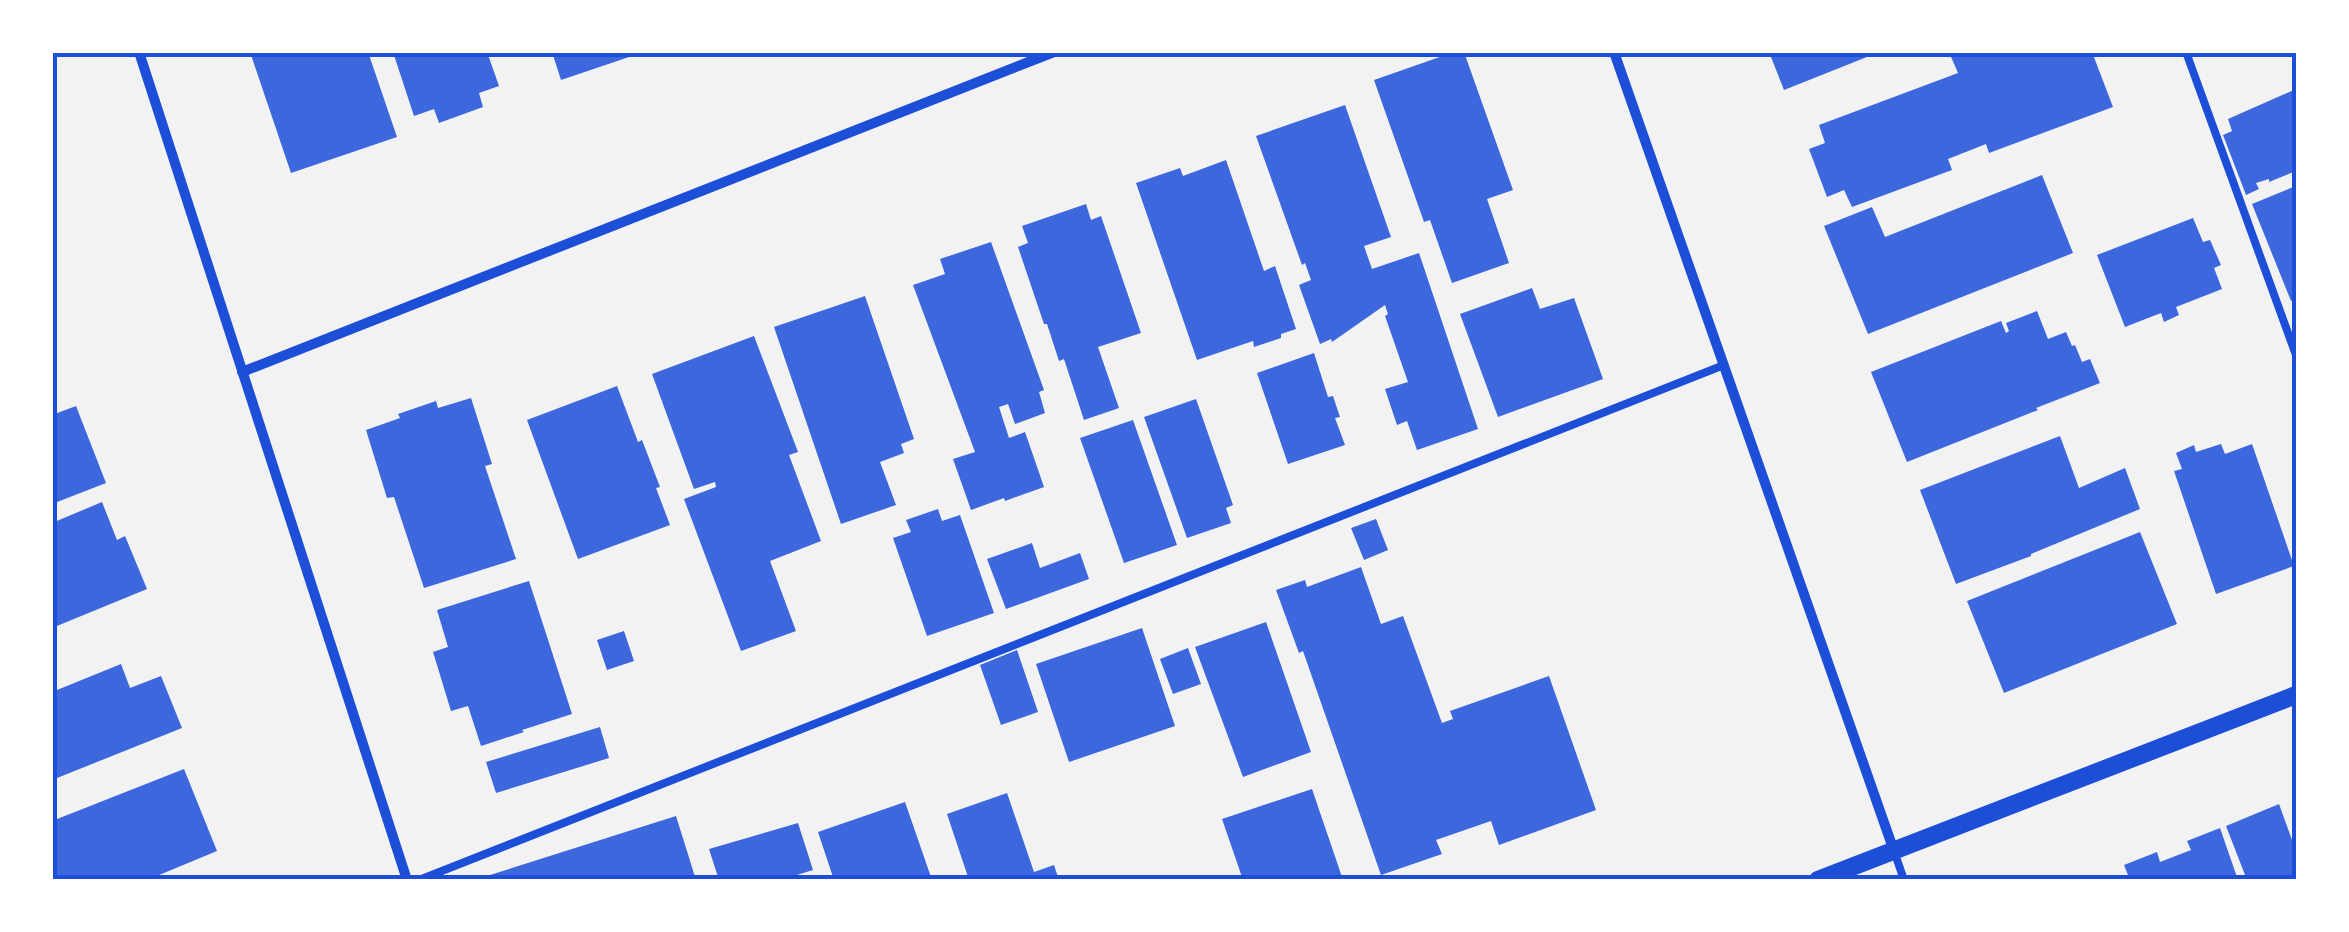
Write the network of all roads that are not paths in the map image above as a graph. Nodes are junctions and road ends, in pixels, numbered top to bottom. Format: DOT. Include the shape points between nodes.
graph roads {
  1 [pos="139,52"];
  2 [pos="1054,52"];
  3 [pos="1614,52"];
  4 [pos="2186,52"];
  5 [pos="2296,355"];
  6 [pos="1724,365"];
  7 [pos="242,372"];
  8 [pos="2296,695"];
  9 [pos="1894,851"];
  10 [pos="407,880"];
  11 [pos="419,880"];
  12 [pos="1818,880"];
  13 [pos="1904,880"];
  1 -- 7 [label="street"];
  2 -- 7 [label="street"];
  3 -- 6 [label="street"];
  4 -- 5 [label="lane"];
  6 -- 9 [label="street"];
  6 -- 11 [label="lane"];
  7 -- 10 [label="street"];
  8 -- 9 [label="street"];
  9 -- 12 [label="street"];
  9 -- 13 [label="lane"];
}
